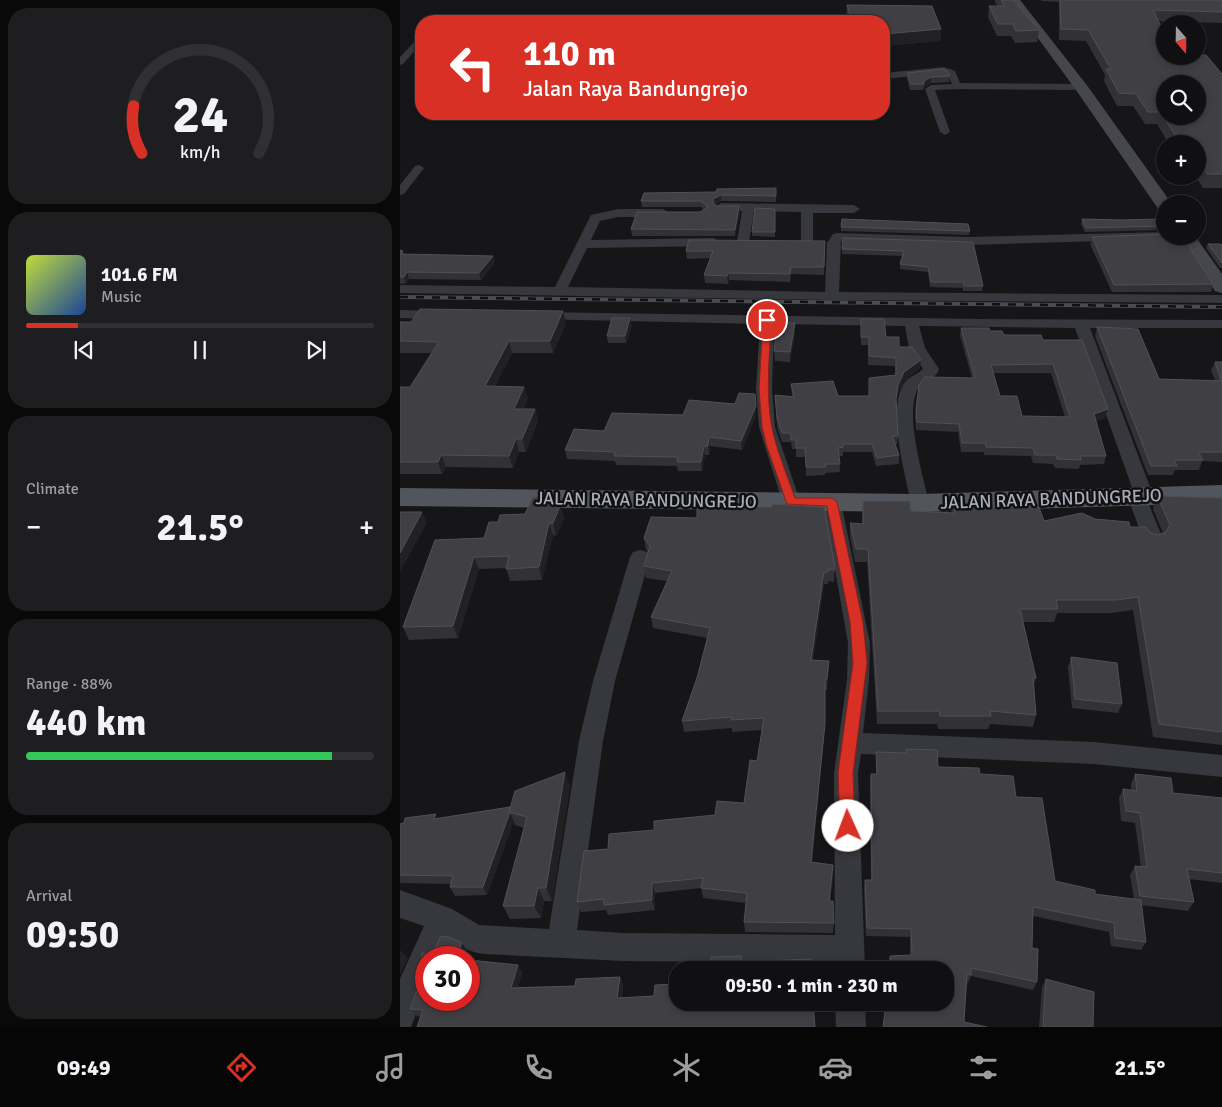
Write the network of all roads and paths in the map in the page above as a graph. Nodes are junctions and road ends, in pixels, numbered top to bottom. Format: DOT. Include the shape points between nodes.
graph roads {
  1 [pos="1015,0"];
  2 [pos="415,46"];
  3 [pos="400,62"];
  4 [pos="890,75"];
  5 [pos="957,86"];
  6 [pos="1081,87"];
  7 [pos="945,132"];
  8 [pos="419,168"];
  9 [pos="400,192"];
  10 [pos="1157,195"];
  11 [pos="721,207"];
  12 [pos="750,208"];
  13 [pos="808,209"];
  14 [pos="854,209"];
  15 [pos="673,213"];
  16 [pos="1156,236"];
  17 [pos="739,242"];
  18 [pos="803,243"];
  19 [pos="583,244"];
  20 [pos="833,244"];
  21 [pos="1192,245"];
  22 [pos="1222,287"];
  23 [pos="400,290"];
  24 [pos="559,292"];
  25 [pos="832,296"];
  26 [pos="1222,299"];
  27 [pos="400,314"];
  28 [pos="454,315"];
  29 [pos="520,316"];
  30 [pos="767,320"];
  31 [pos="911,321"];
  32 [pos="1081,324"];
  33 [pos="1222,324"];
  34 [pos="1140,495"];
  35 [pos="400,497"];
  36 [pos="1220,497"];
  37 [pos="790,501"];
  38 [pos="832,502"];
  39 [pos="920,503"];
  40 [pos="1153,540"];
  41 [pos="640,557"];
  42 [pos="848,743"];
  43 [pos="1222,766"];
  44 [pos="400,904"];
  45 [pos="442,920"];
  46 [pos="561,944"];
  47 [pos="850,960"];
  48 [pos="850,1011"];
  49 [pos="400,1017"];
  50 [pos="851,1027"];
  1 -- 6 [label="main road"];
  2 -- 3 [label="street"];
  4 -- 5 [label="street" via="944,70 952,73"];
  5 -- 6 [label="street"];
  5 -- 7 [label="street" via="930,89"];
  6 -- 10 [label="main road"];
  8 -- 9 [label="street"];
  11 -- 12 [label="street"];
  12 -- 13 [label="street"];
  12 -- 17 [label="street"];
  13 -- 14 [label="street"];
  13 -- 18 [label="street"];
  15 -- 19 [label="street" via="600,216 592,221"];
  16 -- 20 [label="street" via="968,241 839,237"];
  17 -- 19 [label="street"];
  18 -- 20 [label="street"];
  19 -- 24 [label="street"];
  20 -- 25 [label="street"];
  21 -- 22 [label="main road"];
  23 -- 24 [label="street"];
  24 -- 25 [label="street"];
  25 -- 26 [label="street"];
  27 -- 28 [label="street"];
  29 -- 30 [label="street"];
  30 -- 31 [label="street"];
  30 -- 37 [label="street" via="764,389 767,427"];
  31 -- 32 [label="street"];
  31 -- 39 [label="street" via="917,348 931,369 910,386 905,401 907,432"];
  32 -- 33 [label="street"];
  32 -- 34 [label="street"];
  34 -- 36 [label="main road, JALAN RAYA BANDUNGREJO"];
  34 -- 39 [label="main road, JALAN RAYA BANDUNGREJO"];
  34 -- 40 [label="street"];
  35 -- 37 [label="main road, JALAN RAYA BANDUNGREJO"];
  37 -- 38 [label="main road, JALAN RAYA BANDUNGREJO"];
  38 -- 39 [label="main road, JALAN RAYA BANDUNGREJO"];
  38 -- 42 [label="street" via="860,643"];
  41 -- 46 [label="street" via="604,681 591,741"];
  42 -- 43 [label="street" via="1094,753"];
  42 -- 47 [label="street"];
  44 -- 45 [label="street"];
  45 -- 46 [label="street" via="476,939"];
  45 -- 49 [label="street"];
  46 -- 47 [label="street"];
  48 -- 50 [label="street"];
}
